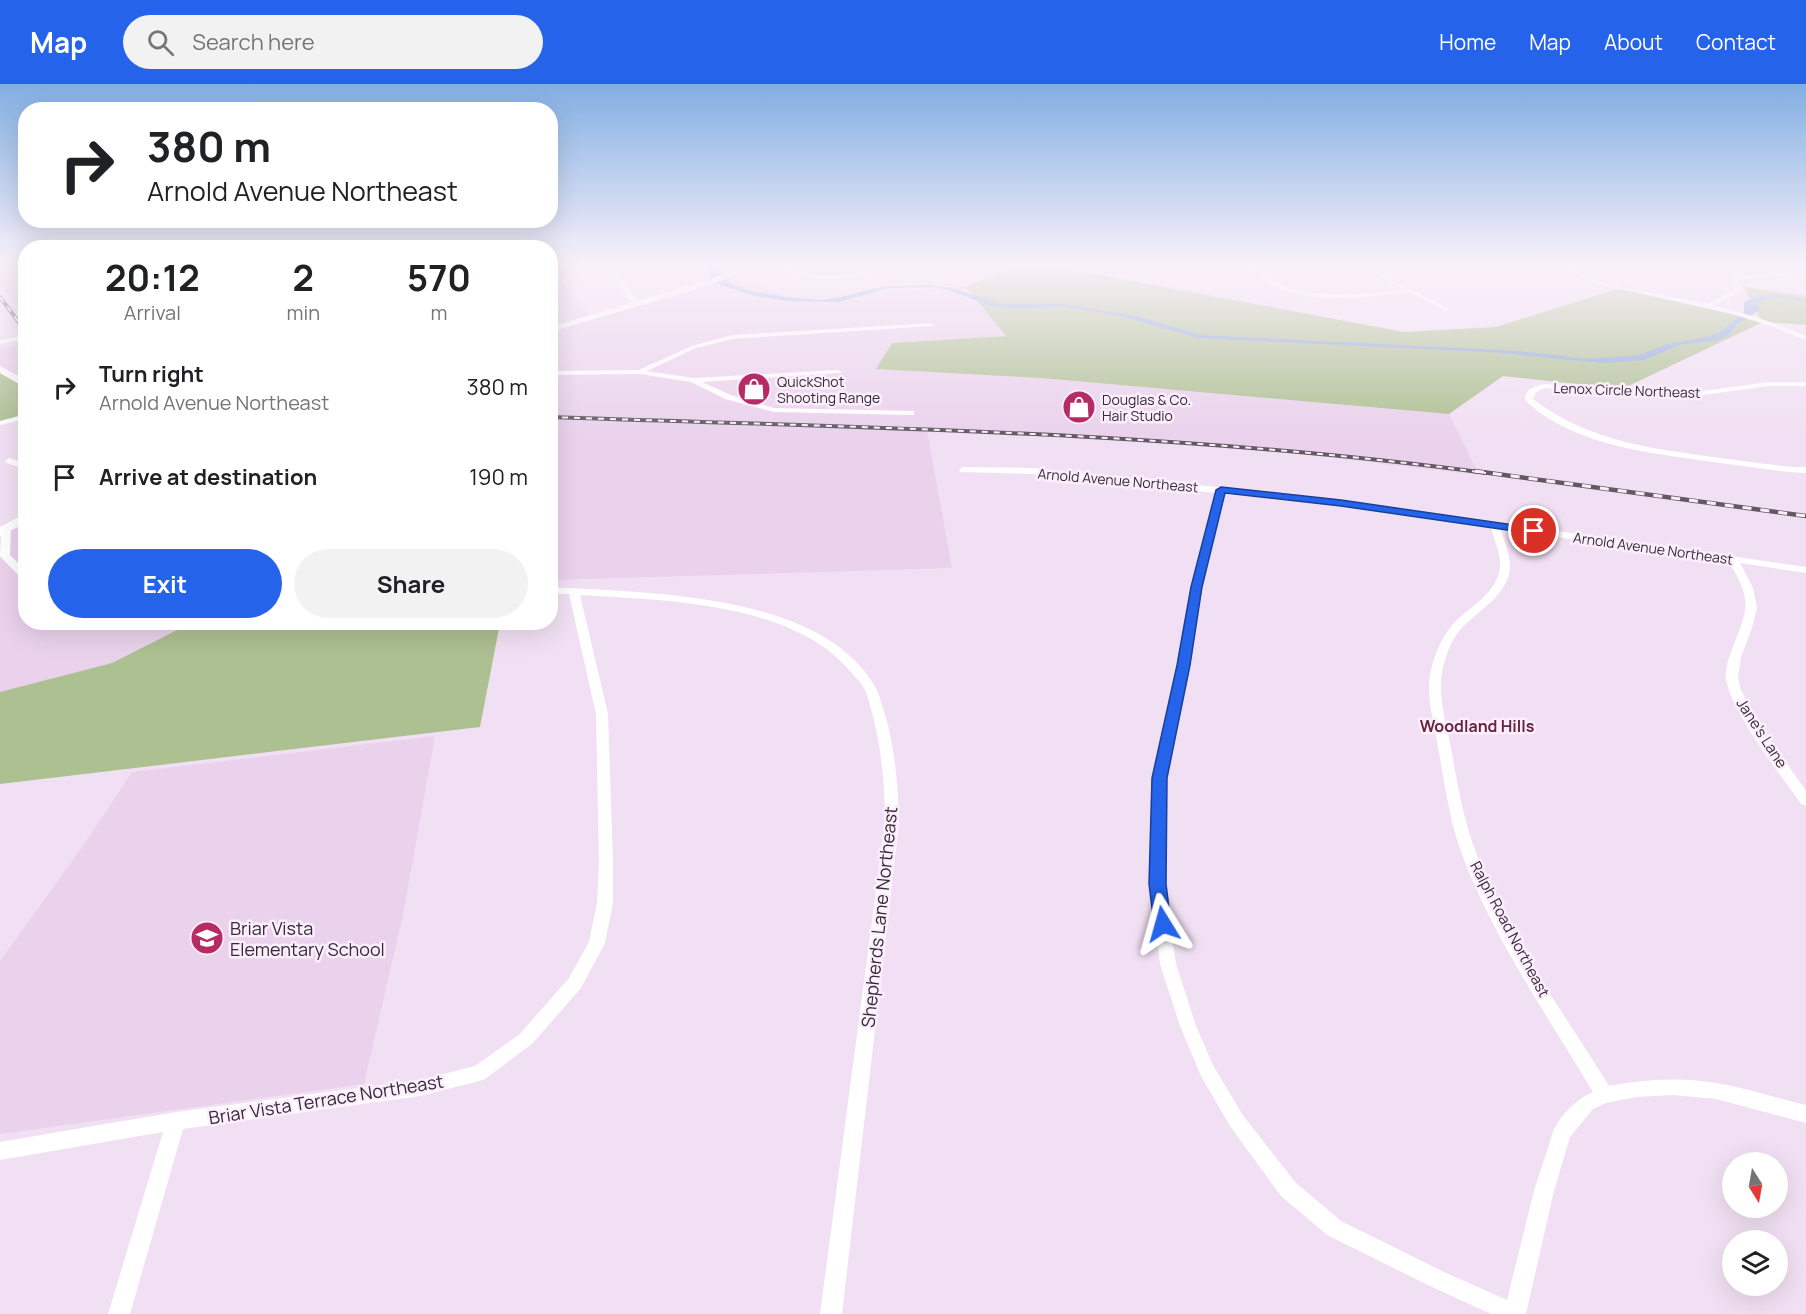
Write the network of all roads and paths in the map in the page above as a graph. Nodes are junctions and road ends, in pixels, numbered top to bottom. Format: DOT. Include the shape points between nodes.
graph roads {
  1 [pos="577,322"];
  2 [pos="1766,322"];
  3 [pos="931,325"];
  4 [pos="558,328"];
  5 [pos="1806,338"];
  6 [pos="18,339"];
  7 [pos="0,342"];
  8 [pos="0,369"];
  9 [pos="639,372"];
  10 [pos="838,372"];
  11 [pos="558,373"];
  12 [pos="18,380"];
  13 [pos="693,380"];
  14 [pos="1806,384"];
  15 [pos="911,413"];
  16 [pos="18,418"];
  17 [pos="0,423"];
  18 [pos="9,461"];
  19 [pos="18,464"];
  20 [pos="963,470"];
  21 [pos="1806,470"];
  22 [pos="1221,490"];
  23 [pos="18,522"];
  24 [pos="1495,526"];
  25 [pos="3,530"];
  26 [pos="1733,560"];
  27 [pos="18,570"];
  28 [pos="1806,570"];
  29 [pos="558,591"];
  30 [pos="574,592"];
  31 [pos="1806,801"];
  32 [pos="1605,1095"];
  33 [pos="1806,1114"];
  34 [pos="176,1121"];
  35 [pos="0,1151"];
  36 [pos="119,1314"];
  37 [pos="831,1314"];
  38 [pos="1514,1314"];
  1 -- 4 [label="street"];
  2 -- 5 [label="street"];
  3 -- 9 [label="street" via="732,337 694,347"];
  6 -- 7 [label="street"];
  8 -- 12 [label="main road"];
  9 -- 11 [label="street"];
  9 -- 13 [label="street"];
  10 -- 13 [label="street"];
  13 -- 15 [label="street" via="728,397 774,410"];
  14 -- 21 [label="street, Lenox Circle Northeast" via="1768,384 1689,395 1544,386 1529,395 1539,409 1564,423 1649,451"];
  16 -- 17 [label="street"];
  18 -- 19 [label="street"];
  20 -- 22 [label="street, Arnold Avenue Northeast" via="1033,471"];
  22 -- 24 [label="street, Arnold Avenue Northeast"];
  22 -- 38 [label="street" via="1197,587 1159,778 1157,884 1168,964 1188,1026 1207,1070 1236,1120 1288,1189 1334,1228"];
  23 -- 25 [label="main road"];
  24 -- 26 [label="street, Arnold Avenue Northeast"];
  24 -- 32 [label="street, Ralph Road Northeast" via="1505,564 1500,583 1452,632 1435,676 1455,808 1472,860 1490,898"];
  25 -- 27 [label="street" via="5,556"];
  26 -- 28 [label="street, Arnold Avenue Northeast"];
  26 -- 31 [label="street, Jane's Lane" via="1751,600 1749,620 1732,666 1735,690"];
  29 -- 30 [label="street, Shepherds Lane Northeast"];
  30 -- 34 [label="street, Briar Vista Terrace Northeast" via="602,714 606,861 597,943 575,983 526,1039 479,1074 420,1088"];
  30 -- 37 [label="street, Shepherds Lane Northeast" via="709,603 765,616 811,632 843,653 869,686 892,772 892,823"];
  32 -- 33 [label="street" via="1673,1087 1716,1091"];
  32 -- 38 [label="street" via="1587,1103 1562,1132"];
  34 -- 35 [label="street, Briar Vista Terrace Northeast"];
  34 -- 36 [label="street"];
}
